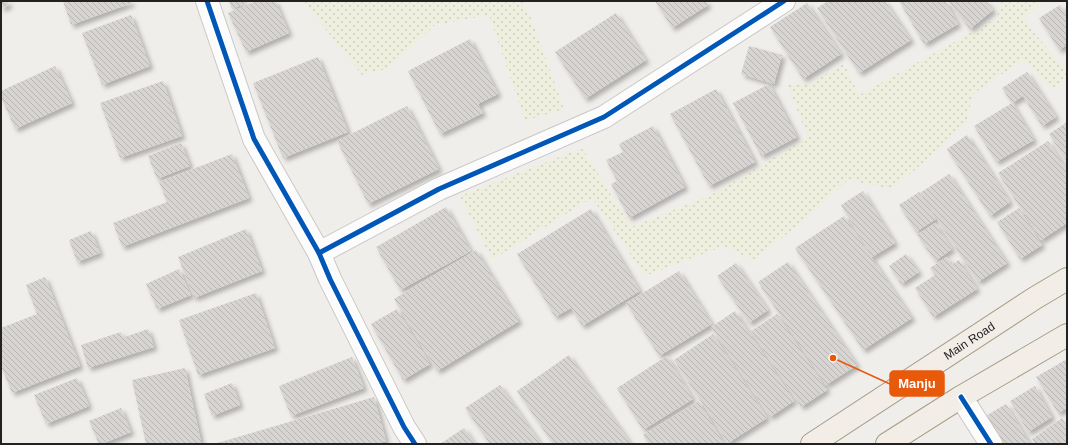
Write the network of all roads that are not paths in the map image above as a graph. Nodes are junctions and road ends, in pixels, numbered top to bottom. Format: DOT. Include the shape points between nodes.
graph roads {
  1 [pos="207,1"];
  2 [pos="784,1"];
  3 [pos="319,253"];
  4 [pos="1067,279"];
  5 [pos="1067,335"];
  6 [pos="960,397"];
  7 [pos="415,444"];
  8 [pos="812,444"];
  9 [pos="887,444"];
  10 [pos="990,444"];
  1 -- 3 [label="street" via="254,139"];
  2 -- 3 [label="street" via="604,118 439,188"];
  3 -- 7 [label="street" via="330,280"];
  4 -- 8 [label="main road, Main Road"];
  5 -- 6 [label="main road"];
  6 -- 9 [label="main road"];
  6 -- 10 [label="street"];
}
